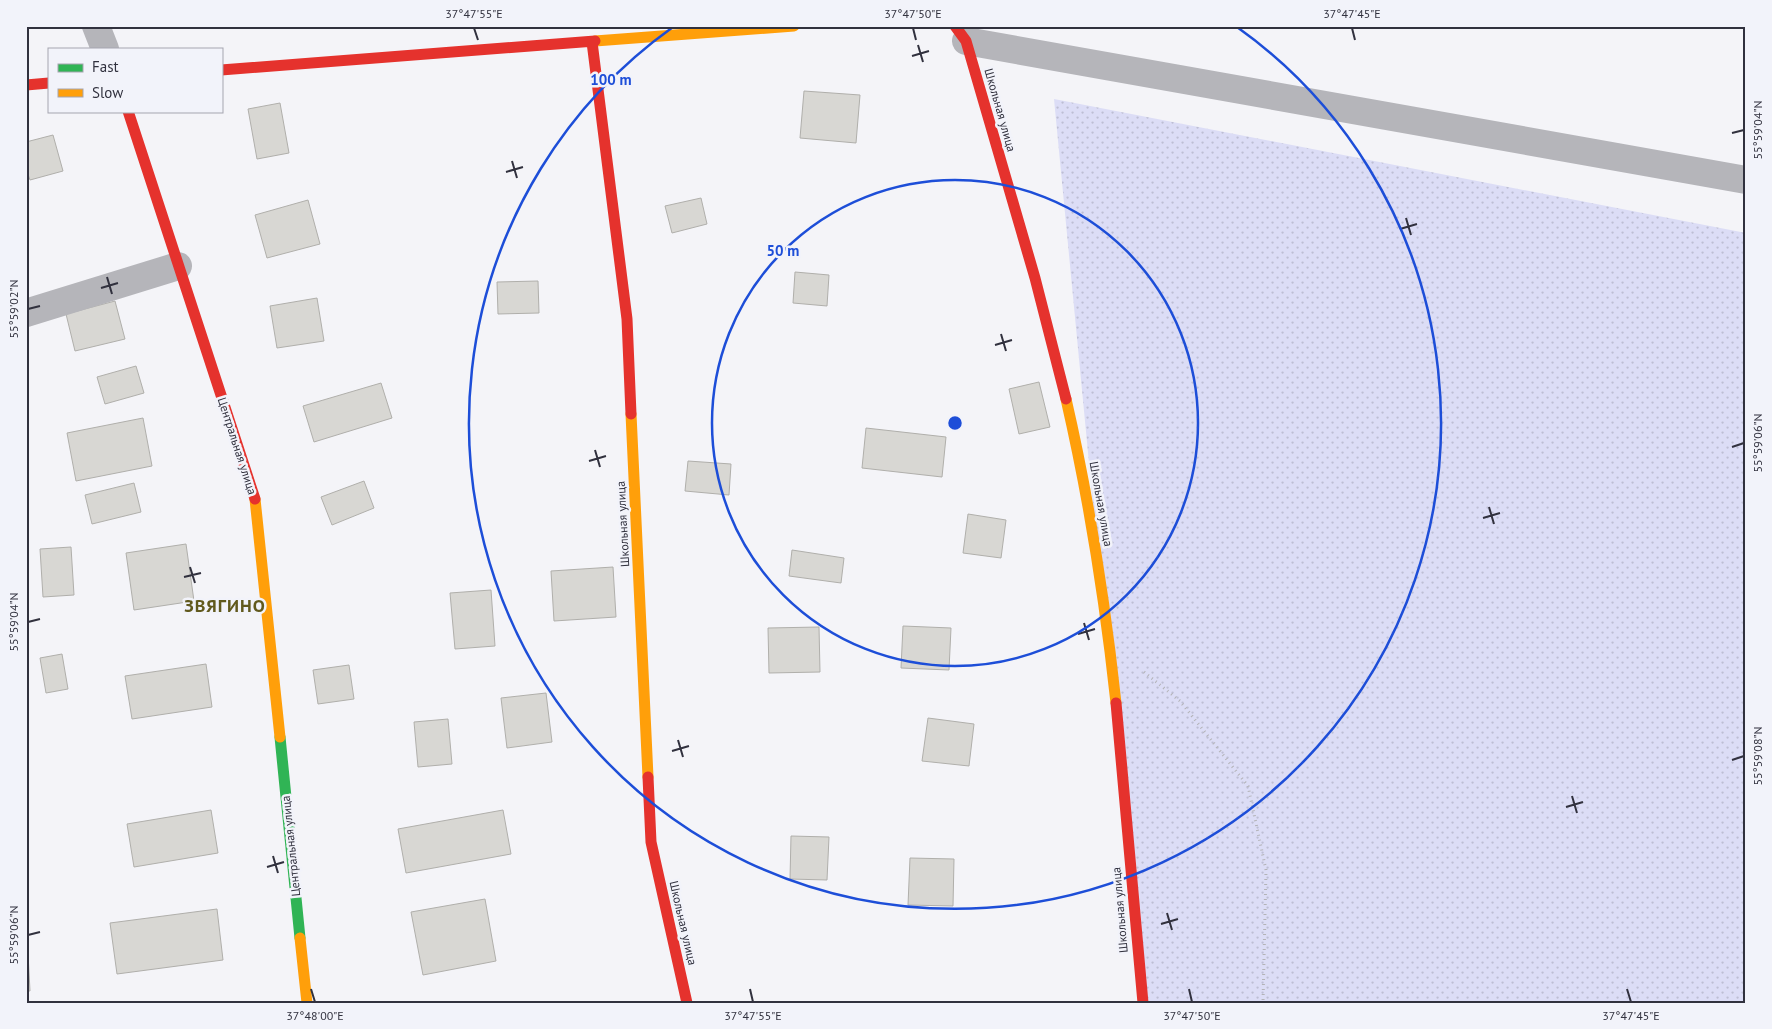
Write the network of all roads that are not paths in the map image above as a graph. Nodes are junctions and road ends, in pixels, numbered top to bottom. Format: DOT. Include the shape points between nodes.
graph roads {
  1 [pos="96,26"];
  2 [pos="794,26"];
  3 [pos="961,34"];
  4 [pos="592,42"];
  5 [pos="105,48"];
  6 [pos="222,70"];
  7 [pos="48,83"];
  8 [pos="26,85"];
  9 [pos="128,112"];
  10 [pos="1746,180"];
  11 [pos="178,266"];
  12 [pos="26,312"];
  13 [pos="307,1003"];
  14 [pos="687,1003"];
  15 [pos="1143,1003"];
  1 -- 5 [label="street"];
  2 -- 4 [label="street"];
  3 -- 10 [label="street"];
  3 -- 15 [label="street, Школьная улица" via="1060,368 1090,517 1110,645"];
  4 -- 6 [label="street"];
  4 -- 14 [label="street, Школьная улица" via="627,320 651,842"];
  7 -- 8 [label="street"];
  9 -- 11 [label="street, Центральная улица"];
  11 -- 12 [label="street"];
  11 -- 13 [label="street, Центральная улица" via="255,500"];
}
